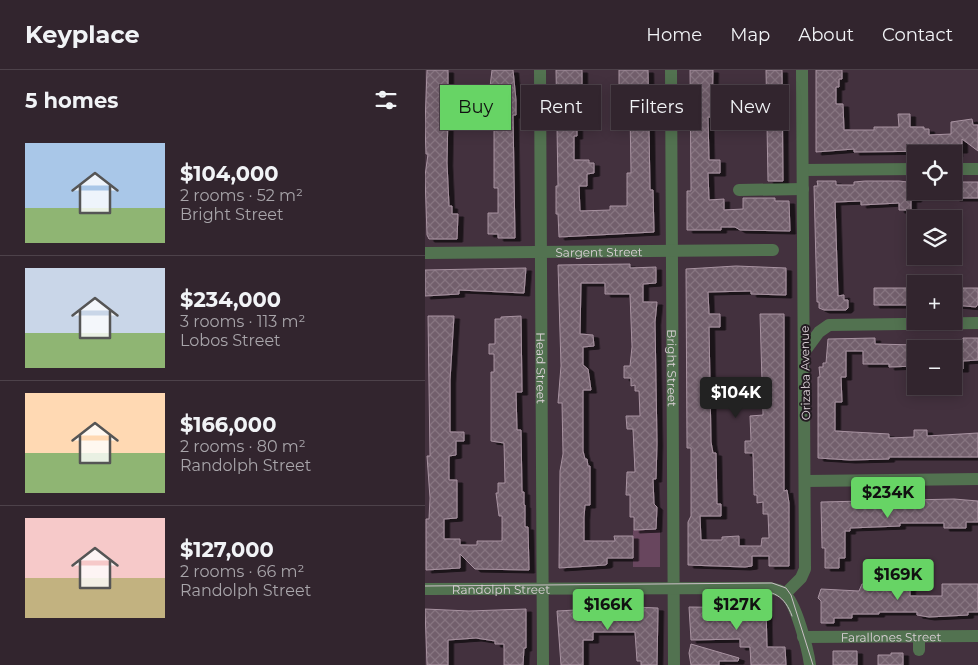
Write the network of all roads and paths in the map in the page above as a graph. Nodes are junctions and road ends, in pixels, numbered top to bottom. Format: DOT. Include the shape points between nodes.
graph roads {
  1 [pos="540,70"];
  2 [pos="671,70"];
  3 [pos="802,70"];
  4 [pos="907,169"];
  5 [pos="962,169"];
  6 [pos="978,169"];
  7 [pos="803,170"];
  8 [pos="803,189"];
  9 [pos="739,190"];
  10 [pos="773,250"];
  11 [pos="673,251"];
  12 [pos="541,252"];
  13 [pos="425,253"];
  14 [pos="978,323"];
  15 [pos="805,351"];
  16 [pos="978,479"];
  17 [pos="806,481"];
  18 [pos="673,587"];
  19 [pos="542,588"];
  20 [pos="425,590"];
  21 [pos="785,594"];
  22 [pos="919,636"];
  23 [pos="978,636"];
  24 [pos="803,637"];
  25 [pos="919,650"];
  26 [pos="543,665"];
  27 [pos="674,665"];
  28 [pos="810,665"];
  1 -- 12 [label="street, Head Street"];
  2 -- 11 [label="street, Bright Street"];
  3 -- 7 [label="street, Orizaba Avenue"];
  4 -- 7 [label="street"];
  5 -- 6 [label="street"];
  7 -- 8 [label="street, Orizaba Avenue"];
  8 -- 9 [label="street"];
  8 -- 15 [label="street, Orizaba Avenue"];
  10 -- 11 [label="street, Sargent Street"];
  11 -- 12 [label="street, Sargent Street"];
  11 -- 18 [label="street, Bright Street"];
  12 -- 13 [label="street, Sargent Street"];
  12 -- 19 [label="street, Head Street"];
  14 -- 15 [label="street" via="829,325 819,332"];
  15 -- 17 [label="street, Orizaba Avenue"];
  16 -- 17 [label="street"];
  17 -- 21 [label="street, Orizaba Avenue" via="805,569"];
  18 -- 19 [label="street, Randolph Street"];
  18 -- 21 [label="street, Randolph Street" via="759,587"];
  18 -- 27 [label="street, Bright Street"];
  19 -- 20 [label="street, Randolph Street"];
  19 -- 26 [label="street, Head Street"];
  21 -- 24 [label="street"];
  22 -- 23 [label="street, Farallones Street"];
  22 -- 24 [label="street, Farallones Street"];
  22 -- 25 [label="street"];
  24 -- 28 [label="street"];
}
